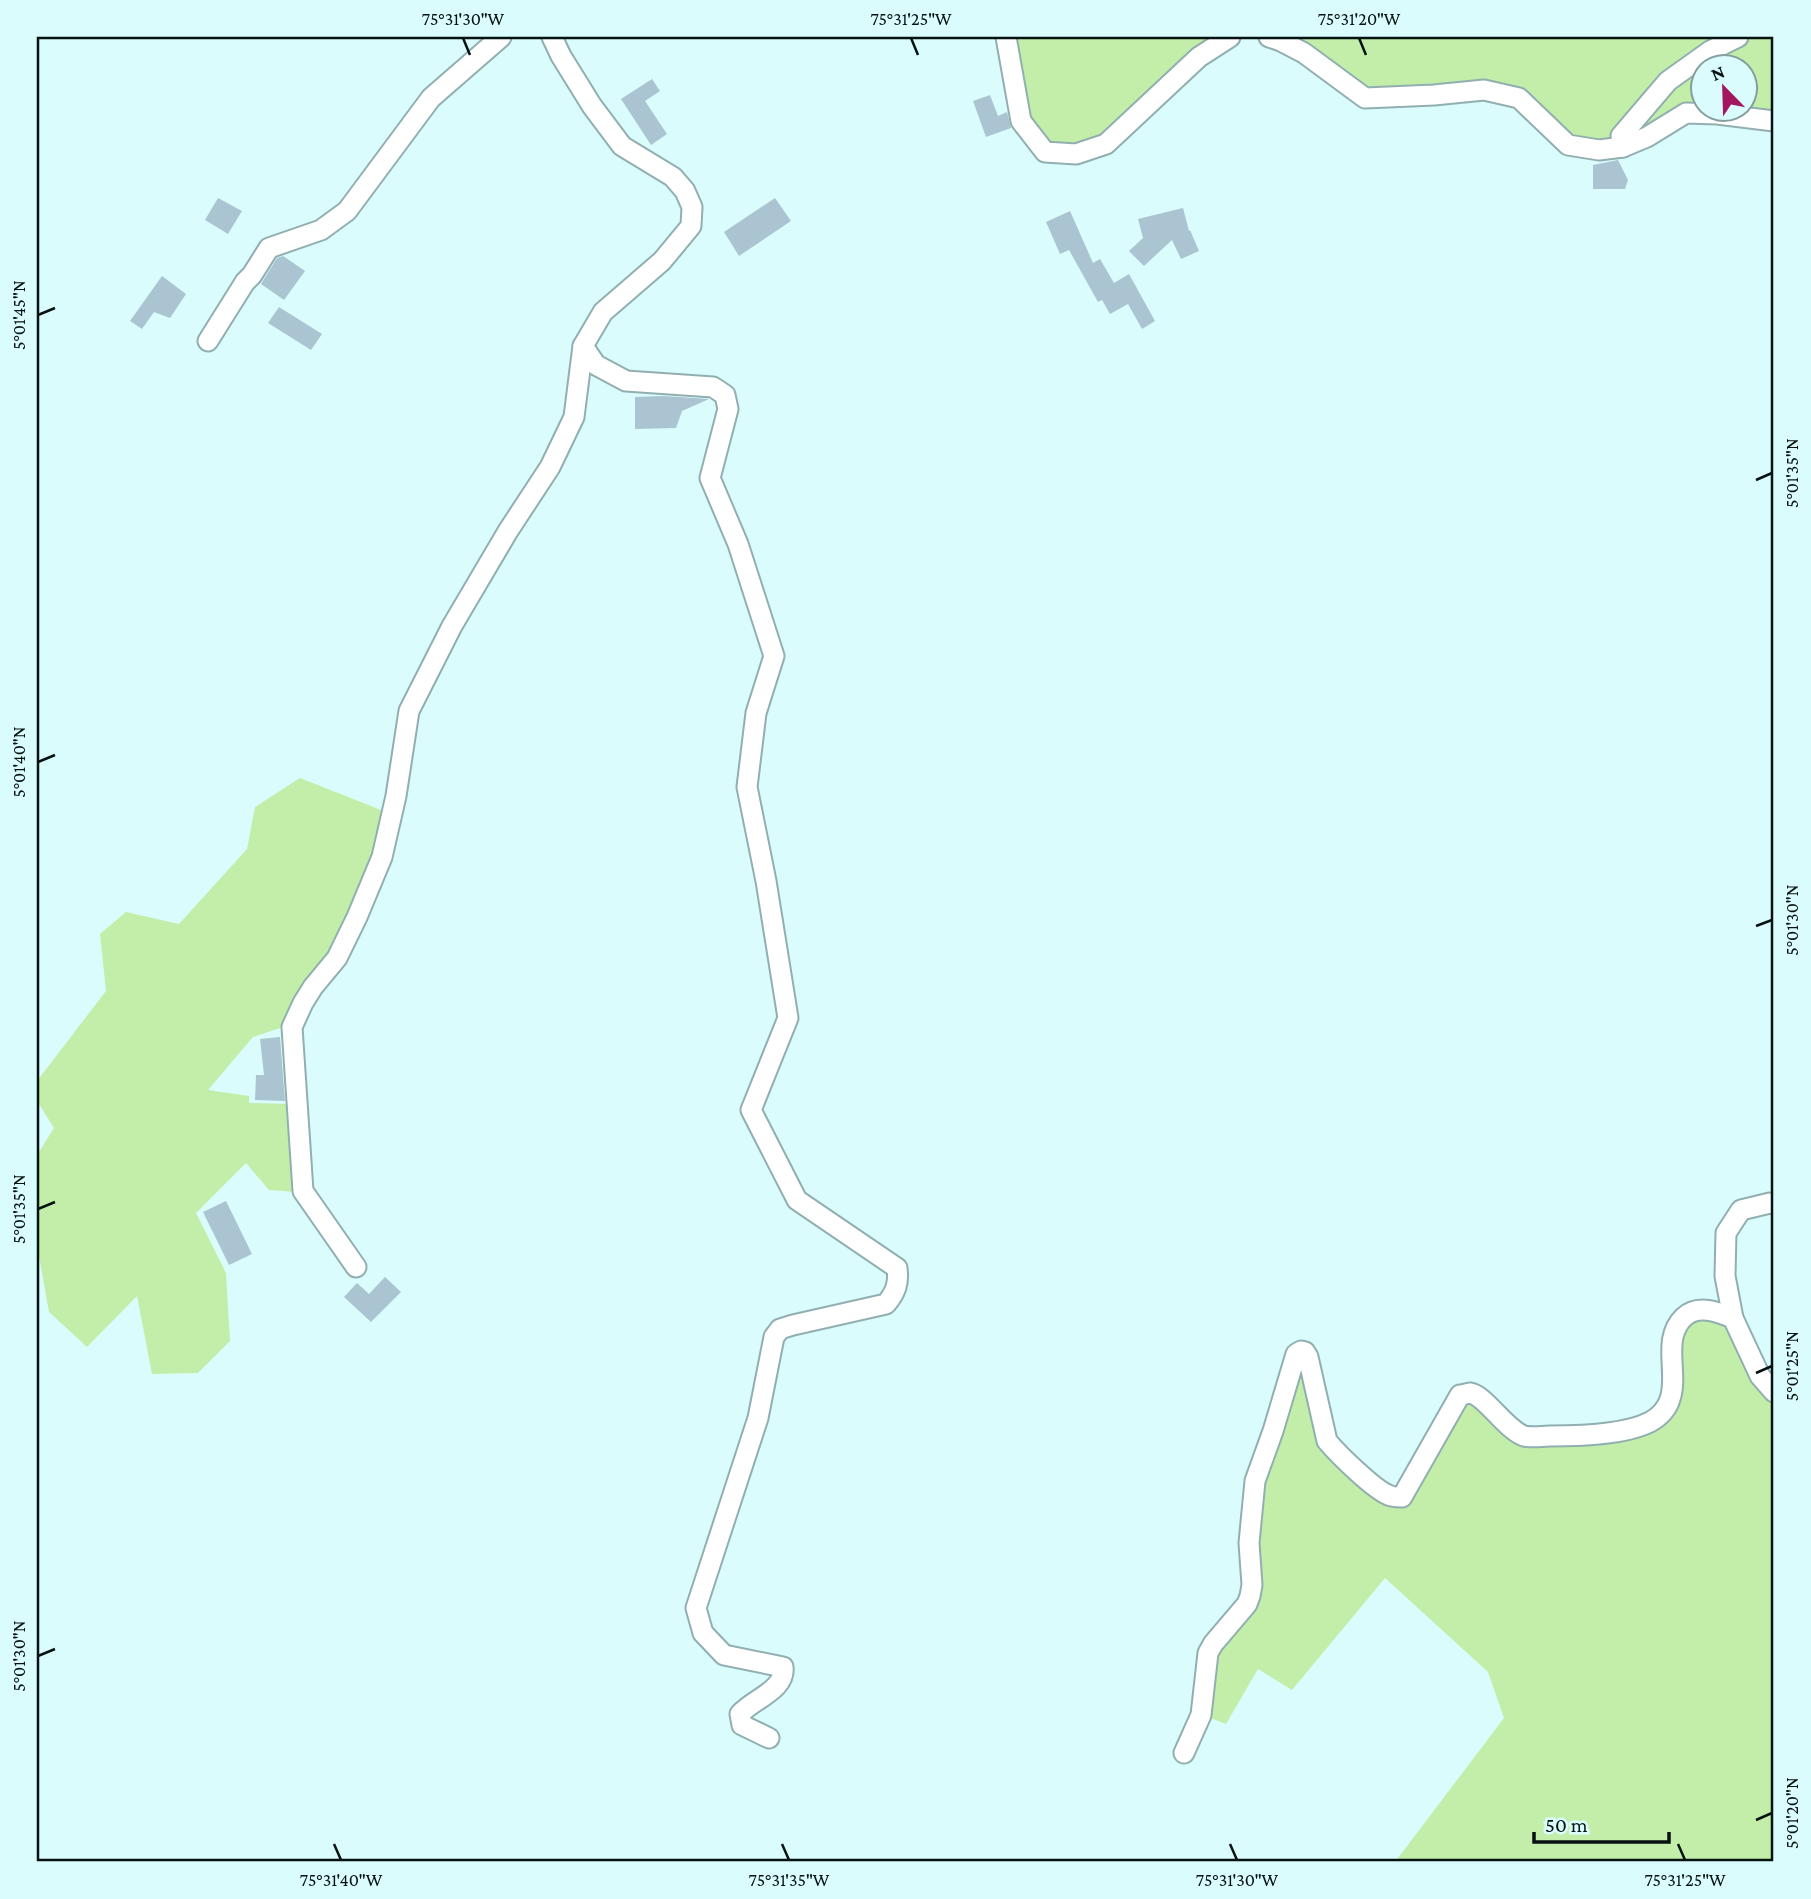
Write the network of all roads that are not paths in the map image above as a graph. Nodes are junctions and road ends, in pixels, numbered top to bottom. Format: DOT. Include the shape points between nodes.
graph roads {
  1 [pos="501,37"];
  2 [pos="552,37"];
  3 [pos="1006,37"];
  4 [pos="1230,37"];
  5 [pos="1269,37"];
  6 [pos="1738,37"];
  7 [pos="1774,121"];
  8 [pos="1623,147"];
  9 [pos="208,341"];
  10 [pos="583,346"];
  11 [pos="1774,1204"];
  12 [pos="356,1267"];
  13 [pos="1734,1318"];
  14 [pos="1774,1392"];
  15 [pos="768,1738"];
  16 [pos="1184,1753"];
  1 -- 9 [label="street" via="431,98 347,211 321,230 269,248"];
  2 -- 10 [label="street" via="592,106 622,146 673,177 692,207 691,226 662,261 603,312"];
  3 -- 4 [label="street" via="1021,121 1045,152 1076,154 1107,144 1199,57"];
  5 -- 8 [label="street" via="1304,53 1365,98 1484,90 1519,98 1568,145 1599,150"];
  6 -- 8 [label="street" via="1668,81 1621,136"];
  7 -- 8 [label="street" via="1686,113"];
  10 -- 12 [label="street" via="574,417 550,467 452,626 409,711 382,857 337,958 313,987 292,1027 303,1191"];
  10 -- 15 [label="street" via="596,365 626,381 713,387 725,395 728,409 710,478 738,544 774,656 756,713 747,787 788,1018 751,1110 797,1200 897,1268 895,1293 886,1304 793,1325 780,1329 774,1337 758,1418 696,1608 703,1633 724,1656 783,1667 780,1684 740,1714 742,1726"];
  11 -- 13 [label="street" via="1741,1210 1726,1233 1725,1276"];
  13 -- 14 [label="street" via="1760,1376"];
  13 -- 16 [label="street" via="1704,1309 1688,1313 1676,1324 1671,1396 1666,1409 1640,1427 1585,1436 1526,1437 1478,1397 1460,1395 1402,1497 1382,1492 1326,1441 1308,1357 1305,1352 1296,1354 1255,1481 1250,1596 1208,1653 1201,1715"];
}
